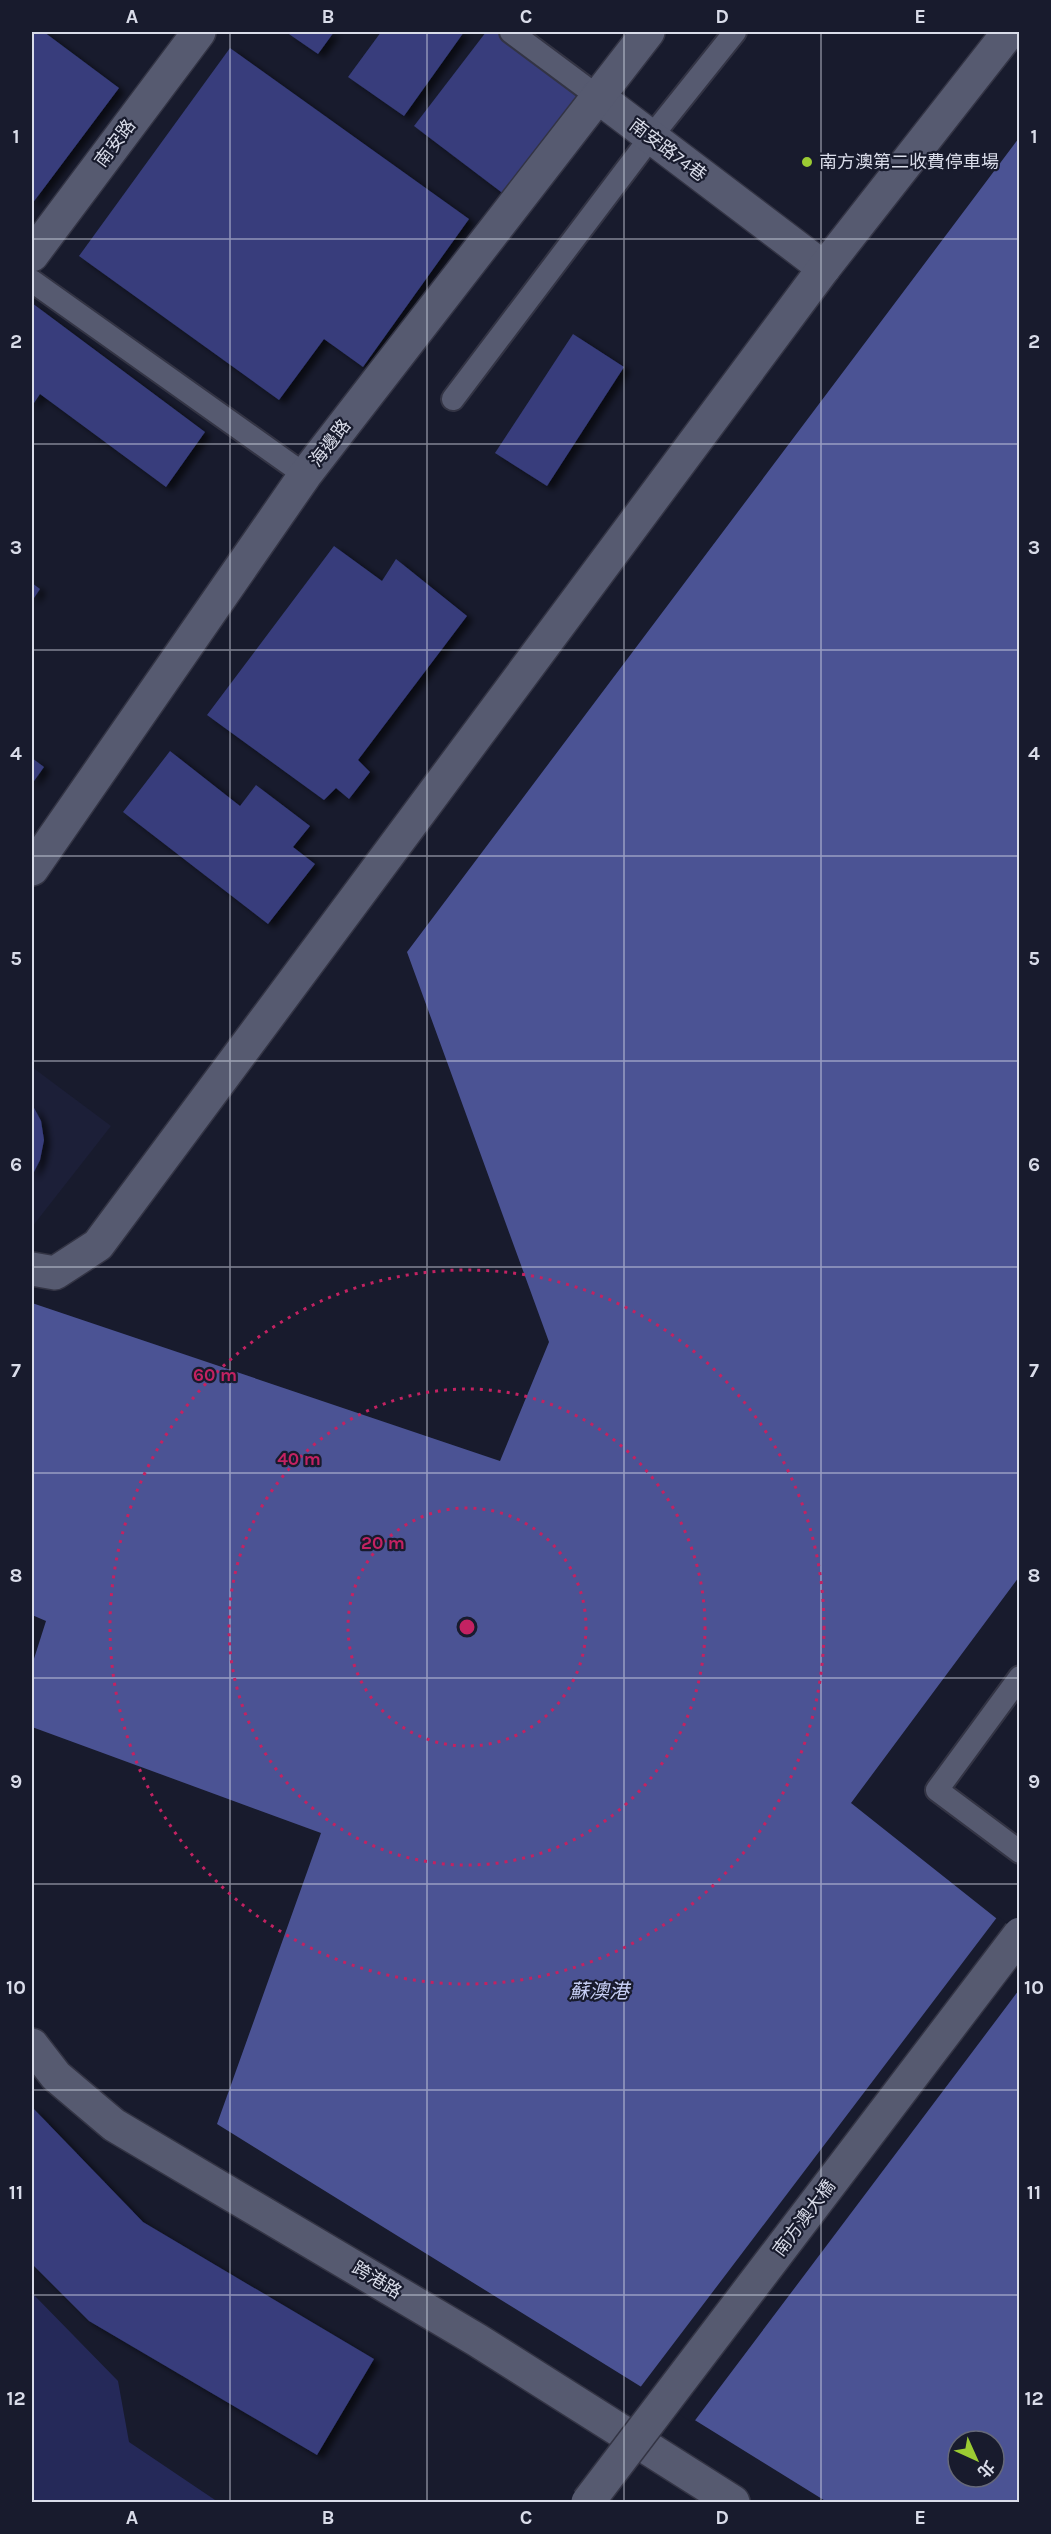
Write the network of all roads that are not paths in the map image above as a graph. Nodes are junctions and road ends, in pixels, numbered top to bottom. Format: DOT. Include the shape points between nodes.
graph roads {
  1 [pos="199,32"];
  2 [pos="511,32"];
  3 [pos="648,32"];
  4 [pos="735,32"];
  5 [pos="1009,32"];
  6 [pos="597,96"];
  7 [pos="651,137"];
  8 [pos="32,255"];
  9 [pos="824,268"];
  10 [pos="32,281"];
  11 [pos="453,399"];
  12 [pos="305,475"];
  13 [pos="32,869"];
  14 [pos="32,1269"];
  15 [pos="1020,1677"];
  16 [pos="1020,1851"];
  17 [pos="1020,1934"];
  18 [pos="32,2045"];
  19 [pos="588,2502"];
  20 [pos="733,2502"];
  1 -- 8 [label="street, 南安路"];
  2 -- 6 [label="lane, 南安路74巷"];
  3 -- 6 [label="street, 海邊路"];
  4 -- 7 [label="lane"];
  5 -- 9 [label="street"];
  6 -- 7 [label="street, 南安路74巷"];
  6 -- 12 [label="street, 海邊路"];
  7 -- 9 [label="street, 南安路74巷"];
  7 -- 11 [label="lane"];
  9 -- 14 [label="street" via="98,1245 55,1273"];
  10 -- 12 [label="lane"];
  12 -- 13 [label="street, 海邊路"];
  15 -- 16 [label="lane" via="937,1790"];
  17 -- 19 [label="street, 南方澳大橋, bridge"];
  18 -- 20 [label="street, 跨港路" via="56,2076 114,2125 477,2340"];
}
